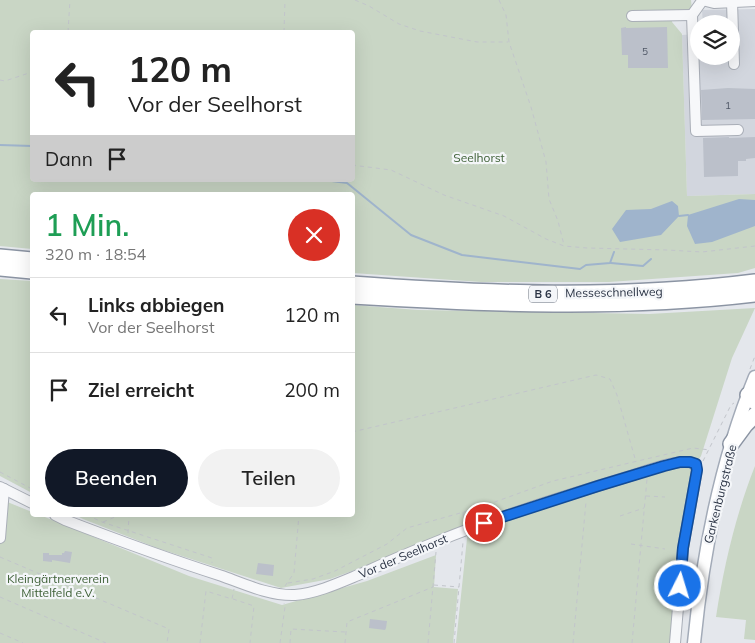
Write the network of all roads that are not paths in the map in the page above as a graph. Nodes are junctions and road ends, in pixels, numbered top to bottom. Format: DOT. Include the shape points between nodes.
graph roads {
  1 [pos="702,0"];
  2 [pos="755,1"];
  3 [pos="732,2"];
  4 [pos="693,15"];
  5 [pos="732,15"];
  6 [pos="632,16"];
  7 [pos="690,16"];
  8 [pos="694,65"];
  9 [pos="738,130"];
  10 [pos="0,257"];
  11 [pos="30,260"];
  12 [pos="0,268"];
  13 [pos="30,271"];
  14 [pos="755,282"];
  15 [pos="355,284"];
  16 [pos="755,294"];
  17 [pos="355,296"];
  18 [pos="755,377"];
  19 [pos="749,399"];
  20 [pos="755,415"];
  21 [pos="731,444"];
  22 [pos="2,488"];
  23 [pos="30,503"];
  24 [pos="59,517"];
  25 [pos="0,538"];
  26 [pos="675,643"];
  27 [pos="694,643"];
  1 -- 3 [label="street"];
  1 -- 4 [label="street"];
  2 -- 3 [label="street"];
  3 -- 5 [label="street"];
  6 -- 7 [label="street"];
  8 -- 9 [label="street" via="696,131"];
  10 -- 11 [label="highway"];
  12 -- 13 [label="highway"];
  14 -- 15 [label="highway, Messeschnellweg / B 6" via="653,292 547,294"];
  16 -- 17 [label="highway, Messeschnellweg / B 6" via="654,302 537,304"];
  18 -- 19 [label="main road, Garkenburgstraße"];
  19 -- 21 [label="main road, Garkenburgstraße"];
  20 -- 21 [label="highway"];
  21 -- 27 [label="main road, Garkenburgstraße" via="703,566"];
  22 -- 23 [label="street"];
  22 -- 25 [label="street"];
  24 -- 26 [label="street, Vor der Seelhorst" via="126,544 236,581 295,595 334,585 464,530 664,466 690,462 696,464 697,470 683,548"];
}
